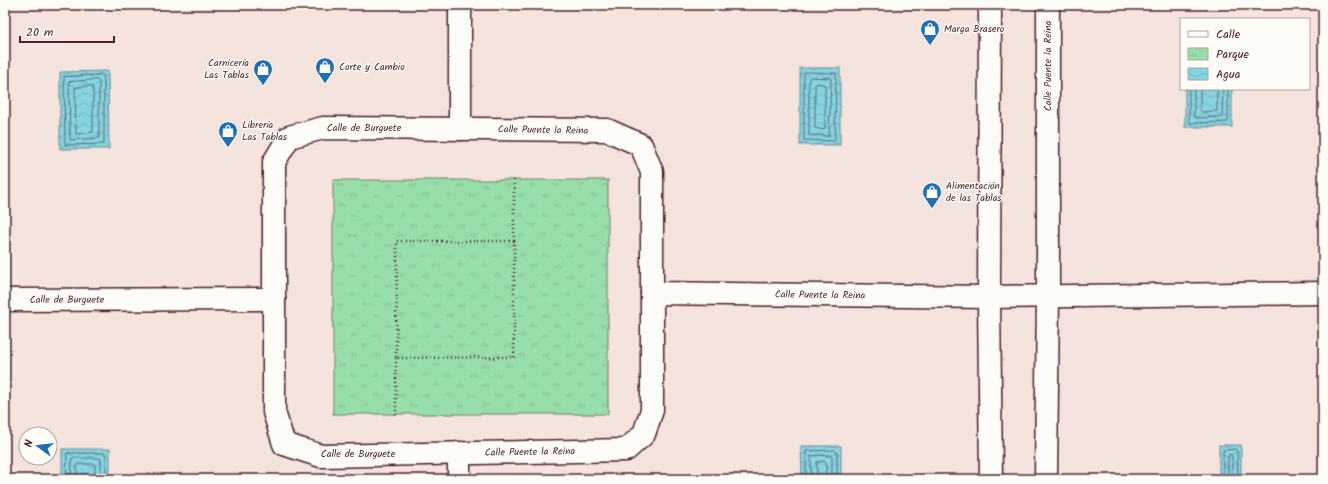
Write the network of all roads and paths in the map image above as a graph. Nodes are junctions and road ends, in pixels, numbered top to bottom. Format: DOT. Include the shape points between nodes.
graph roads {
  1 [pos="460,5"];
  2 [pos="990,5"];
  3 [pos="1048,5"];
  4 [pos="460,129"];
  5 [pos="514,180"];
  6 [pos="514,241"];
  7 [pos="652,293"];
  8 [pos="1323,293"];
  9 [pos="1048,295"];
  10 [pos="989,297"];
  11 [pos="274,299"];
  12 [pos="5,300"];
  13 [pos="396,358"];
  14 [pos="396,415"];
  15 [pos="459,453"];
  16 [pos="459,479"];
  17 [pos="991,479"];
  18 [pos="1046,479"];
  1 -- 4 [label="street"];
  2 -- 10 [label="street"];
  3 -- 9 [label="street, Calle Puente la Reina"];
  4 -- 7 [label="street, Calle Puente la Reina" via="607,130 641,145 652,172"];
  4 -- 11 [label="street, Calle de Burguete" via="322,128 289,137 274,162"];
  5 -- 6 [label="path"];
  6 -- 13 [label="path" via="514,357"];
  6 -- 13 [label="path" via="397,241"];
  7 -- 10 [label="street, Calle Puente la Reina"];
  7 -- 15 [label="street, Calle Puente la Reina" via="652,410 644,434 626,450"];
  8 -- 9 [label="street, Calle Puente la Reina"];
  9 -- 10 [label="street, Calle Puente la Reina"];
  9 -- 18 [label="street, Calle Puente la Reina"];
  10 -- 17 [label="street"];
  11 -- 12 [label="street, Calle de Burguete"];
  11 -- 15 [label="street, Calle de Burguete" via="274,412 284,444 321,456"];
  13 -- 14 [label="path"];
  15 -- 16 [label="street"];
}
